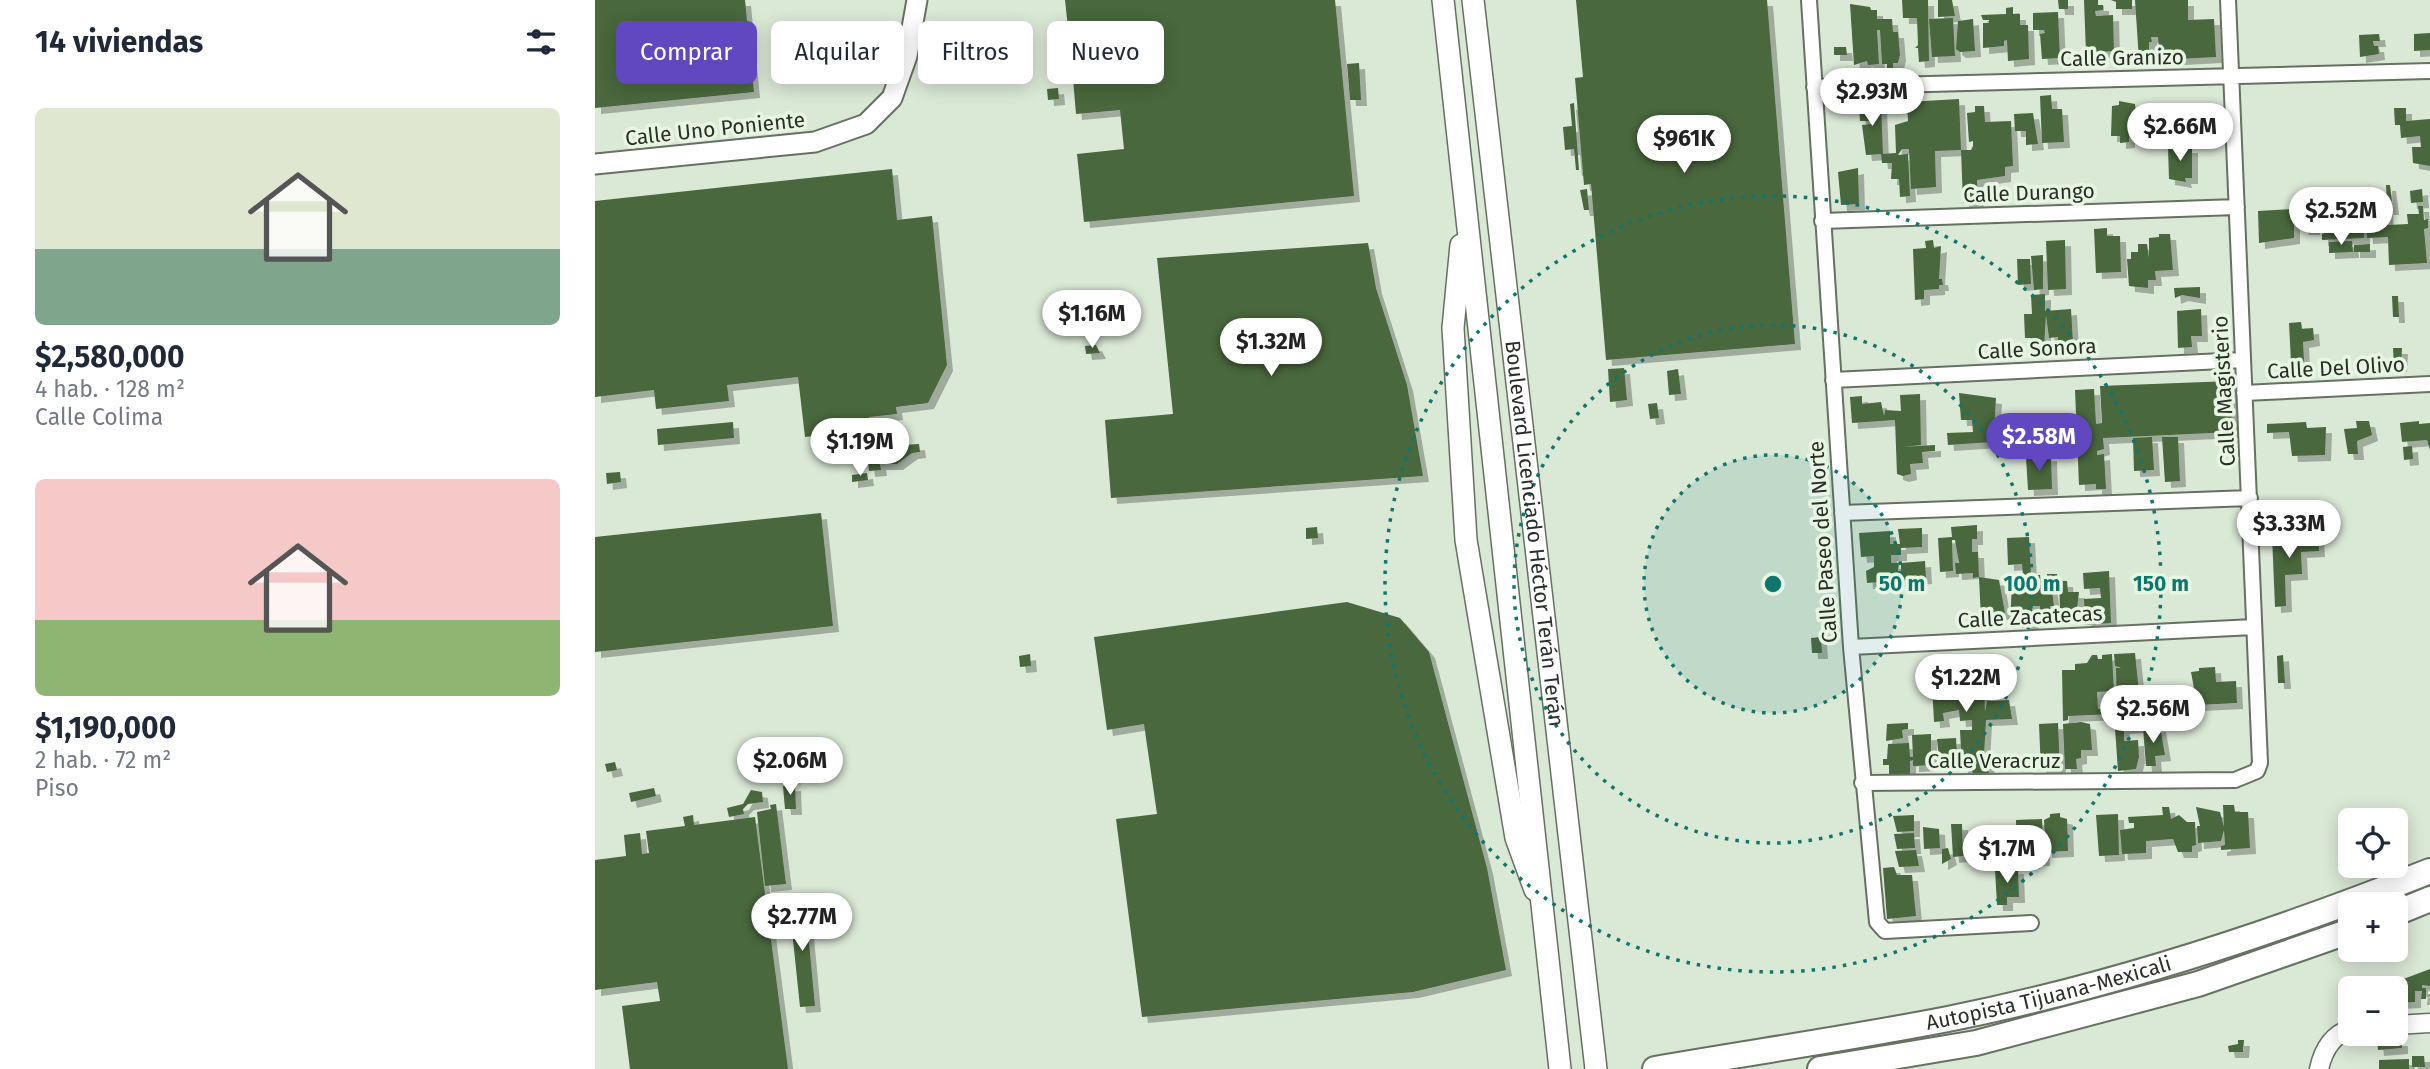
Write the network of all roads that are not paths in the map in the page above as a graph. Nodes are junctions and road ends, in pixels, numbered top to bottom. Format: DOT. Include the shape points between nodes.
graph roads {
  1 [pos="917,0"];
  2 [pos="1443,0"];
  3 [pos="1473,0"];
  4 [pos="1809,0"];
  5 [pos="2228,0"];
  6 [pos="2430,71"];
  7 [pos="2232,77"];
  8 [pos="1814,88"];
  9 [pos="595,164"];
  10 [pos="1465,205"];
  11 [pos="2237,207"];
  12 [pos="1822,221"];
  13 [pos="2243,360"];
  14 [pos="1833,380"];
  15 [pos="2430,384"];
  16 [pos="2244,393"];
  17 [pos="2250,498"];
  18 [pos="1842,513"];
  19 [pos="2253,626"];
  20 [pos="1851,648"];
  21 [pos="2251,776"];
  22 [pos="1862,783"];
  23 [pos="2430,871"];
  24 [pos="2430,899"];
  25 [pos="2408,908"];
  26 [pos="1544,910"];
  27 [pos="2031,923"];
  28 [pos="2338,935"];
  29 [pos="2430,1023"];
  30 [pos="2408,1024"];
  31 [pos="2338,1036"];
  32 [pos="1976,1043"];
  33 [pos="1560,1069"];
  34 [pos="1596,1069"];
  35 [pos="1655,1069"];
  36 [pos="1820,1069"];
  37 [pos="1910,1069"];
  38 [pos="2319,1069"];
  1 -- 9 [label="main road, Calle Uno Poniente" via="907,56 892,98 866,124 815,142"];
  2 -- 10 [label="main road, Boulevard Licenciado Héctor Terán Terán"];
  3 -- 34 [label="main road, Boulevard Licenciado Héctor Terán Terán"];
  4 -- 8 [label="street, Calle Paseo del Norte"];
  5 -- 7 [label="street, Calle Magisterio"];
  6 -- 7 [label="street, Calle Granizo"];
  7 -- 8 [label="street, Calle Granizo"];
  7 -- 11 [label="street, Calle Magisterio"];
  8 -- 12 [label="street, Calle Paseo del Norte"];
  10 -- 26 [label="main road, Boulevard Licenciado Héctor Terán Terán"];
  10 -- 26 [label="main road" via="1453,328 1466,540 1516,838"];
  11 -- 12 [label="street, Calle Durango"];
  11 -- 13 [label="street, Calle Magisterio"];
  12 -- 14 [label="street, Calle Paseo del Norte"];
  13 -- 14 [label="street, Calle Sonora"];
  13 -- 16 [label="street, Calle Magisterio"];
  14 -- 18 [label="street, Calle Paseo del Norte"];
  15 -- 16 [label="street, Calle Del Olivo"];
  16 -- 17 [label="street, Calle Magisterio"];
  17 -- 18 [label="street"];
  17 -- 19 [label="street, Calle Magisterio"];
  18 -- 20 [label="street, Calle Paseo del Norte"];
  19 -- 20 [label="street, Calle Zacatecas"];
  19 -- 21 [label="street, Calle Magisterio" via="2260,763"];
  20 -- 22 [label="street, Calle Paseo del Norte"];
  21 -- 22 [label="street, Calle Veracruz" via="2235,780"];
  22 -- 27 [label="street, Calle Paseo del Norte" via="1877,922 1885,931"];
  23 -- 35 [label="highway, Autopista Tijuana-Mexicali" via="2305,920 2065,992 1949,1019"];
  24 -- 25 [label="highway"];
  26 -- 33 [label="main road, Boulevard Licenciado Héctor Terán Terán"];
  28 -- 32 [label="highway, Autopista Tijuana-Mexicali" via="2198,984"];
  29 -- 30 [label="street"];
  31 -- 38 [label="street" via="2322,1056"];
  32 -- 36 [label="highway, Autopista Tijuana-Mexicali"];
  32 -- 37 [label="highway"];
}
